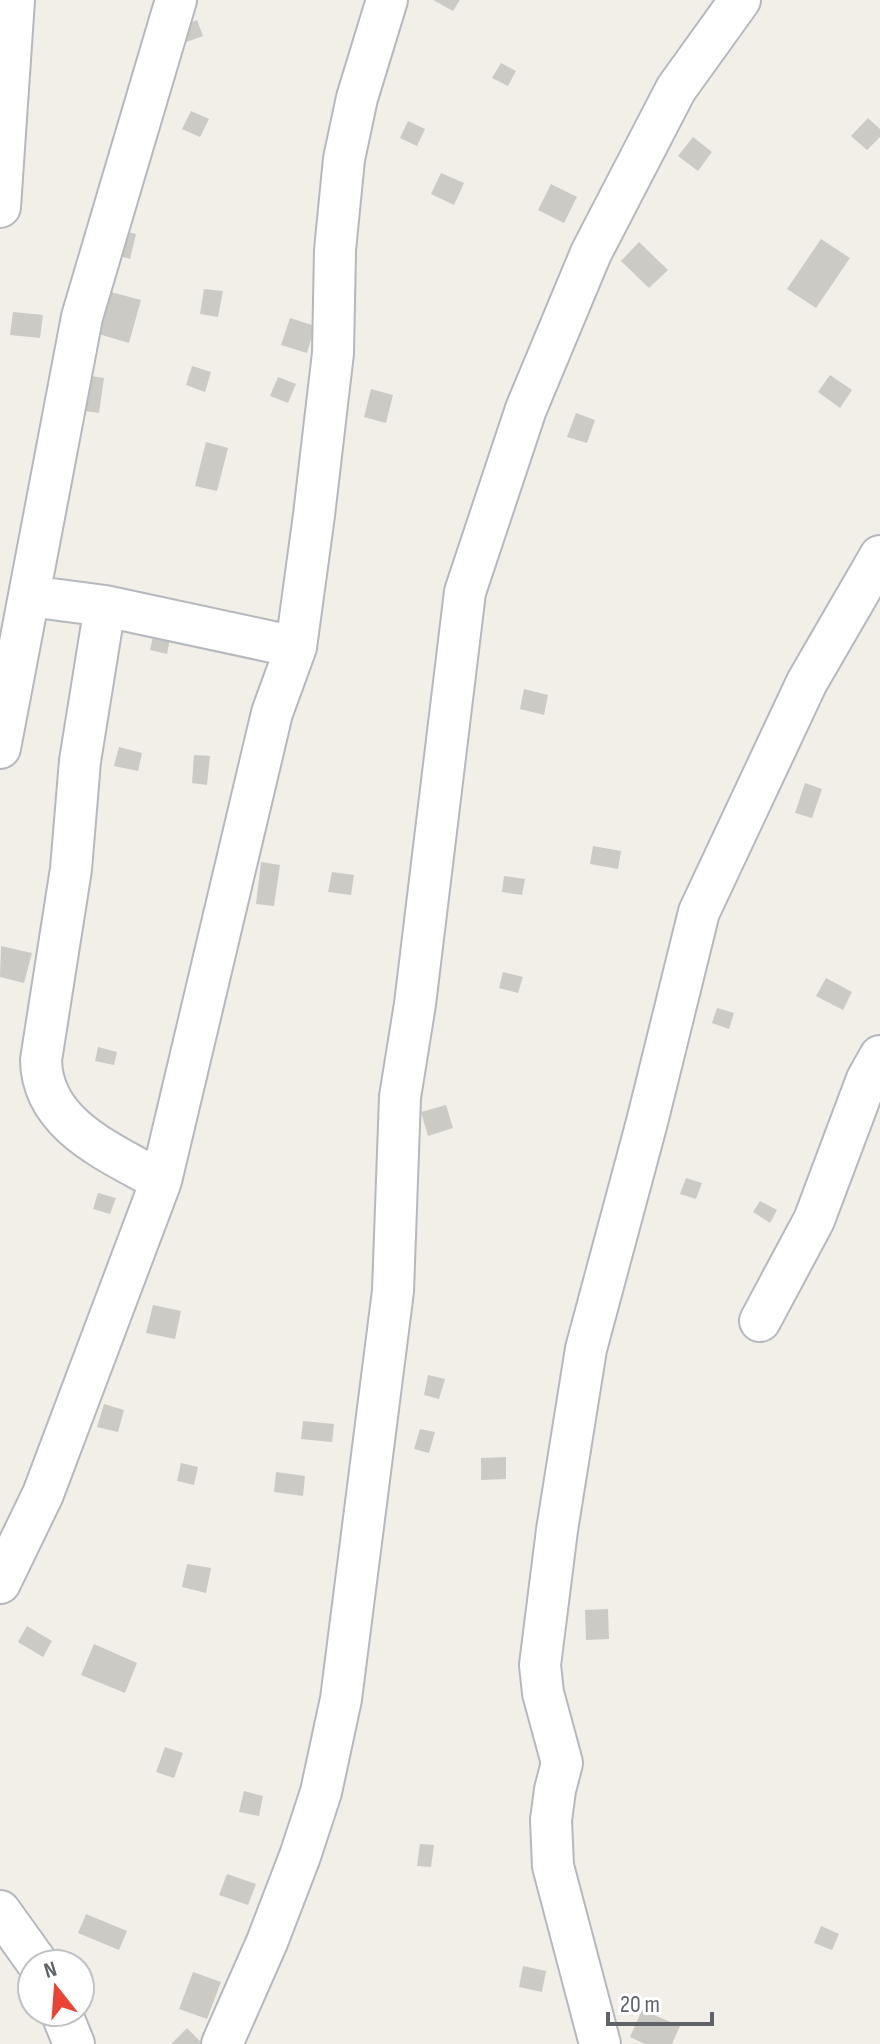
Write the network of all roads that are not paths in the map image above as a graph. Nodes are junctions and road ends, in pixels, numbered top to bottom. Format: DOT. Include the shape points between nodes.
graph roads {
  1 [pos="14,0"];
  2 [pos="176,0"];
  3 [pos="387,0"];
  4 [pos="740,0"];
  5 [pos="0,207"];
  6 [pos="880,556"];
  7 [pos="29,596"];
  8 [pos="105,606"];
  9 [pos="296,647"];
  10 [pos="0,748"];
  11 [pos="880,1056"];
  12 [pos="161,1181"];
  13 [pos="760,1321"];
  14 [pos="0,1583"];
  15 [pos="2,1917"];
  16 [pos="26,1948"];
  17 [pos="222,2044"];
  18 [pos="600,2044"];
  1 -- 5 [label="street"];
  2 -- 7 [label="street" via="82,317"];
  3 -- 9 [label="street" via="344,159 333,353"];
  4 -- 17 [label="street" via="676,89 591,253 526,409 465,592 400,1097 393,1291 341,1699 304,1843"];
  6 -- 18 [label="street" via="807,682 699,912 586,1349 540,1665 562,1763 551,1820 553,1866"];
  7 -- 8 [label="street"];
  7 -- 10 [label="street"];
  8 -- 9 [label="street"];
  8 -- 12 [label="street" via="41,1075 51,1103 90,1141"];
  9 -- 12 [label="street" via="272,713"];
  11 -- 13 [label="street" via="814,1220"];
  12 -- 14 [label="street" via="43,1494"];
  15 -- 16 [label="street"];
}
